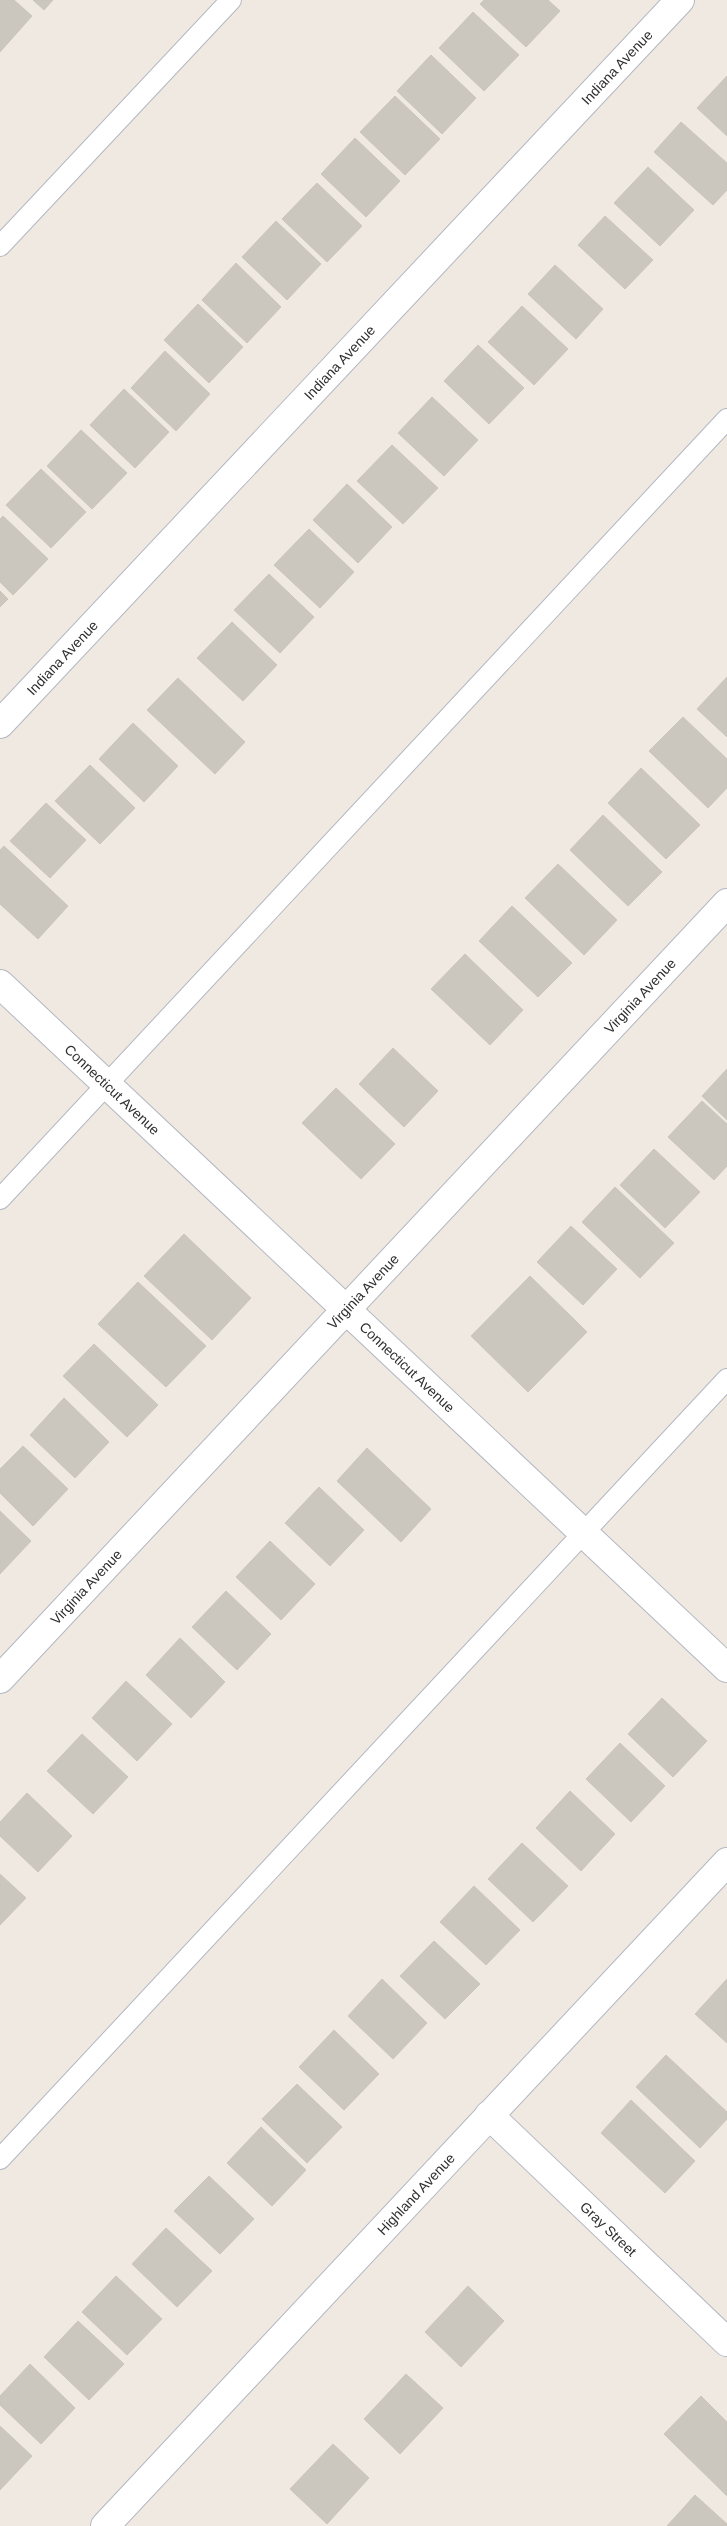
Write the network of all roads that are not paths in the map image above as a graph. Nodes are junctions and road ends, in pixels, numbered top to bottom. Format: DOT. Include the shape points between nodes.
graph roads {
  1 [pos="230,0"];
  2 [pos="680,0"];
  3 [pos="0,246"];
  4 [pos="727,419"];
  5 [pos="0,724"];
  6 [pos="727,903"];
  7 [pos="0,984"];
  8 [pos="107,1084"];
  9 [pos="0,1199"];
  10 [pos="346,1309"];
  11 [pos="727,1379"];
  12 [pos="583,1533"];
  13 [pos="727,1668"];
  14 [pos="0,1679"];
  15 [pos="727,1862"];
  16 [pos="489,2115"];
  17 [pos="0,2159"];
  18 [pos="727,2342"];
  19 [pos="104,2526"];
  1 -- 3 [label="lane"];
  2 -- 5 [label="street, Indiana Avenue"];
  4 -- 8 [label="lane"];
  6 -- 10 [label="street, Virginia Avenue"];
  7 -- 8 [label="street, Connecticut Avenue"];
  8 -- 9 [label="lane"];
  8 -- 10 [label="street, Connecticut Avenue"];
  10 -- 12 [label="street, Connecticut Avenue"];
  10 -- 14 [label="street, Virginia Avenue"];
  11 -- 12 [label="lane"];
  12 -- 13 [label="street, Connecticut Avenue"];
  12 -- 17 [label="lane"];
  15 -- 16 [label="street, Highland Avenue"];
  16 -- 18 [label="street, Gray Street"];
  16 -- 19 [label="street, Highland Avenue"];
}
